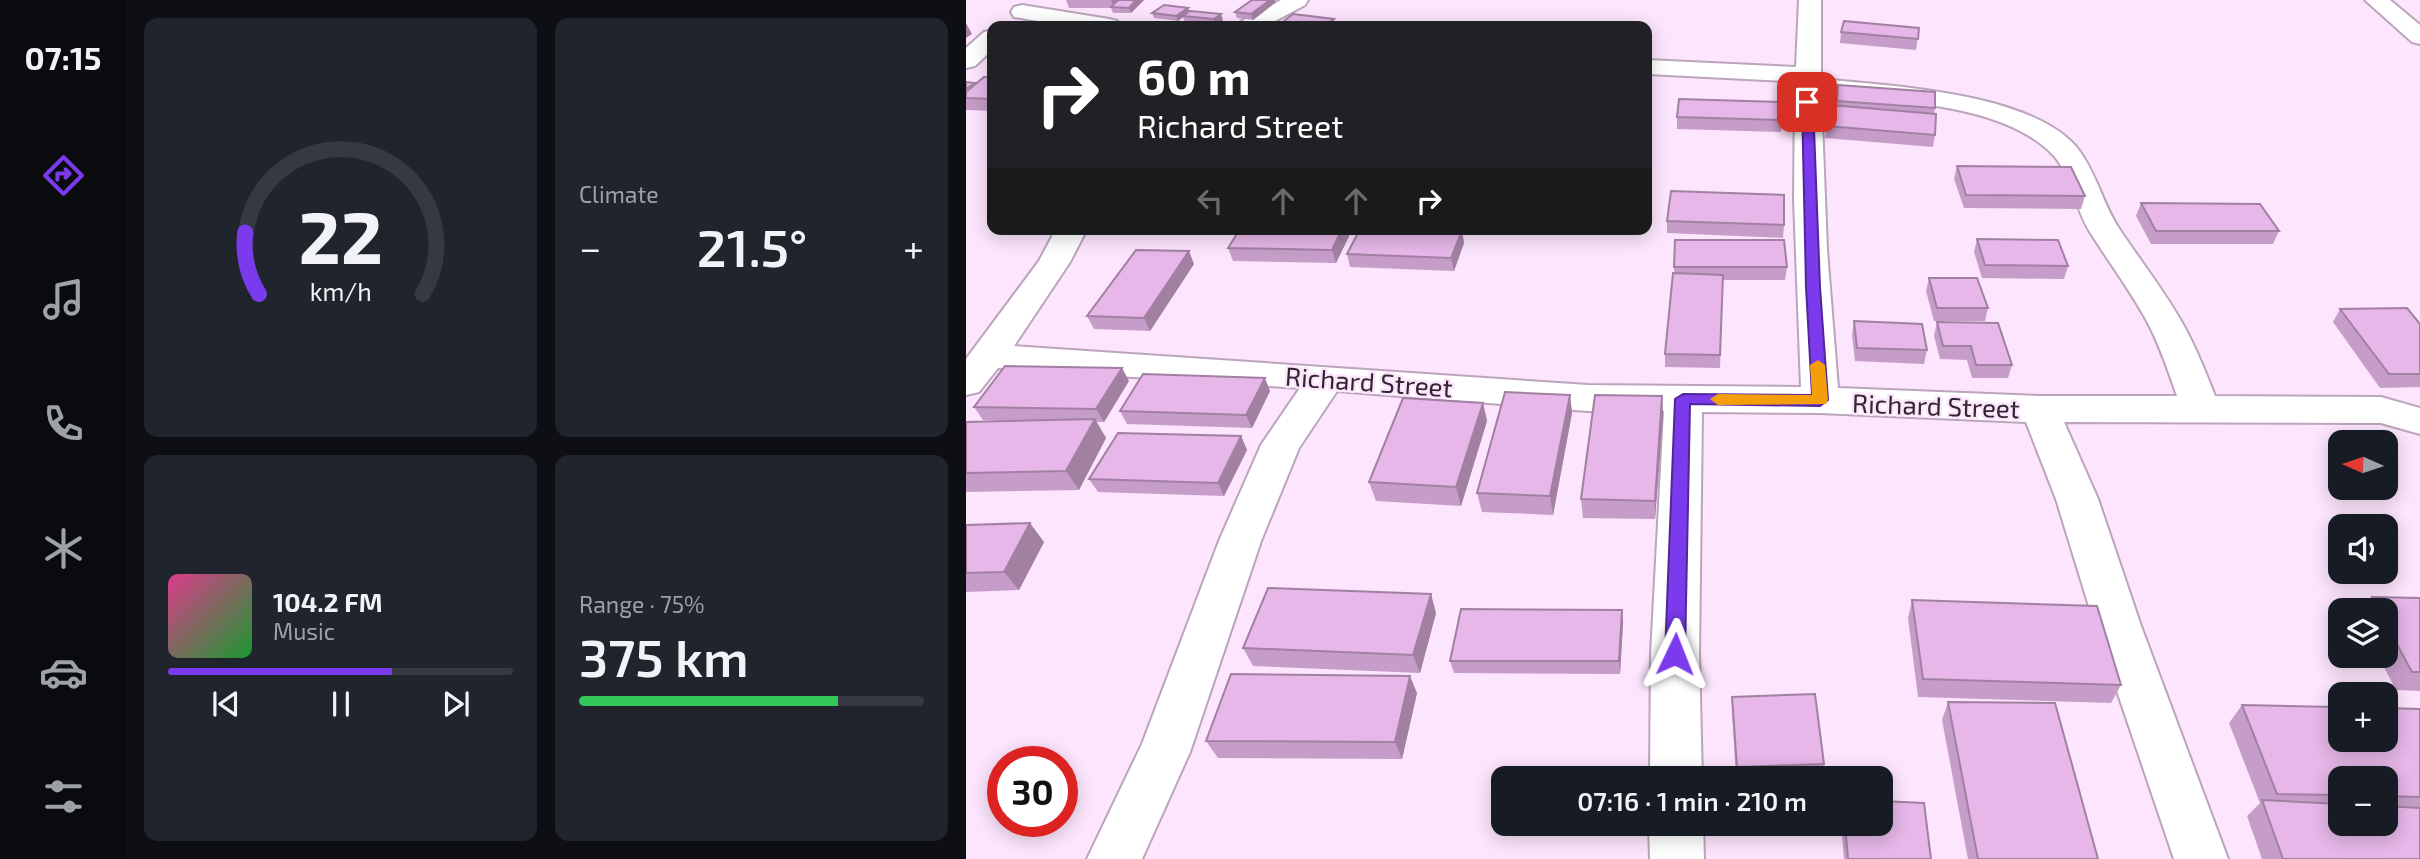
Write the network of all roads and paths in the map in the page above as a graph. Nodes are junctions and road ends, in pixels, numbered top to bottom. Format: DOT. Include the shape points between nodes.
graph roads {
  1 [pos="1297,0"];
  2 [pos="1810,0"];
  3 [pos="2376,0"];
  4 [pos="1021,13"];
  5 [pos="1075,21"];
  6 [pos="1259,21"];
  7 [pos="2420,37"];
  8 [pos="987,42"];
  9 [pos="966,61"];
  10 [pos="1652,67"];
  11 [pos="1807,85"];
  12 [pos="1069,235"];
  13 [pos="989,356"];
  14 [pos="1327,377"];
  15 [pos="966,383"];
  16 [pos="1683,399"];
  17 [pos="1820,400"];
  18 [pos="2038,409"];
  19 [pos="2201,409"];
  20 [pos="2420,421"];
  21 [pos="1676,766"];
  22 [pos="1676,836"];
  23 [pos="1114,859"];
  24 [pos="1677,859"];
  25 [pos="2201,859"];
  1 -- 6 [label="street"];
  2 -- 11 [label="street"];
  3 -- 7 [label="street"];
  4 -- 5 [label="street"];
  8 -- 9 [label="street"];
  10 -- 11 [label="street" via="1793,74"];
  11 -- 17 [label="street"];
  11 -- 19 [label="street" via="1984,109 2044,133 2063,148 2098,220 2168,328"];
  12 -- 13 [label="street"];
  13 -- 14 [label="street, Richard Street"];
  13 -- 15 [label="street"];
  14 -- 16 [label="street, Richard Street" via="1588,398"];
  14 -- 23 [label="street" via="1281,446 1240,541 1166,752"];
  16 -- 17 [label="street, Richard Street"];
  16 -- 21 [label="street"];
  17 -- 18 [label="street, Richard Street"];
  18 -- 19 [label="street, Richard Street"];
  18 -- 25 [label="street" via="2076,500"];
  19 -- 20 [label="street, Richard Street" via="2381,410"];
  22 -- 24 [label="street"];
}
